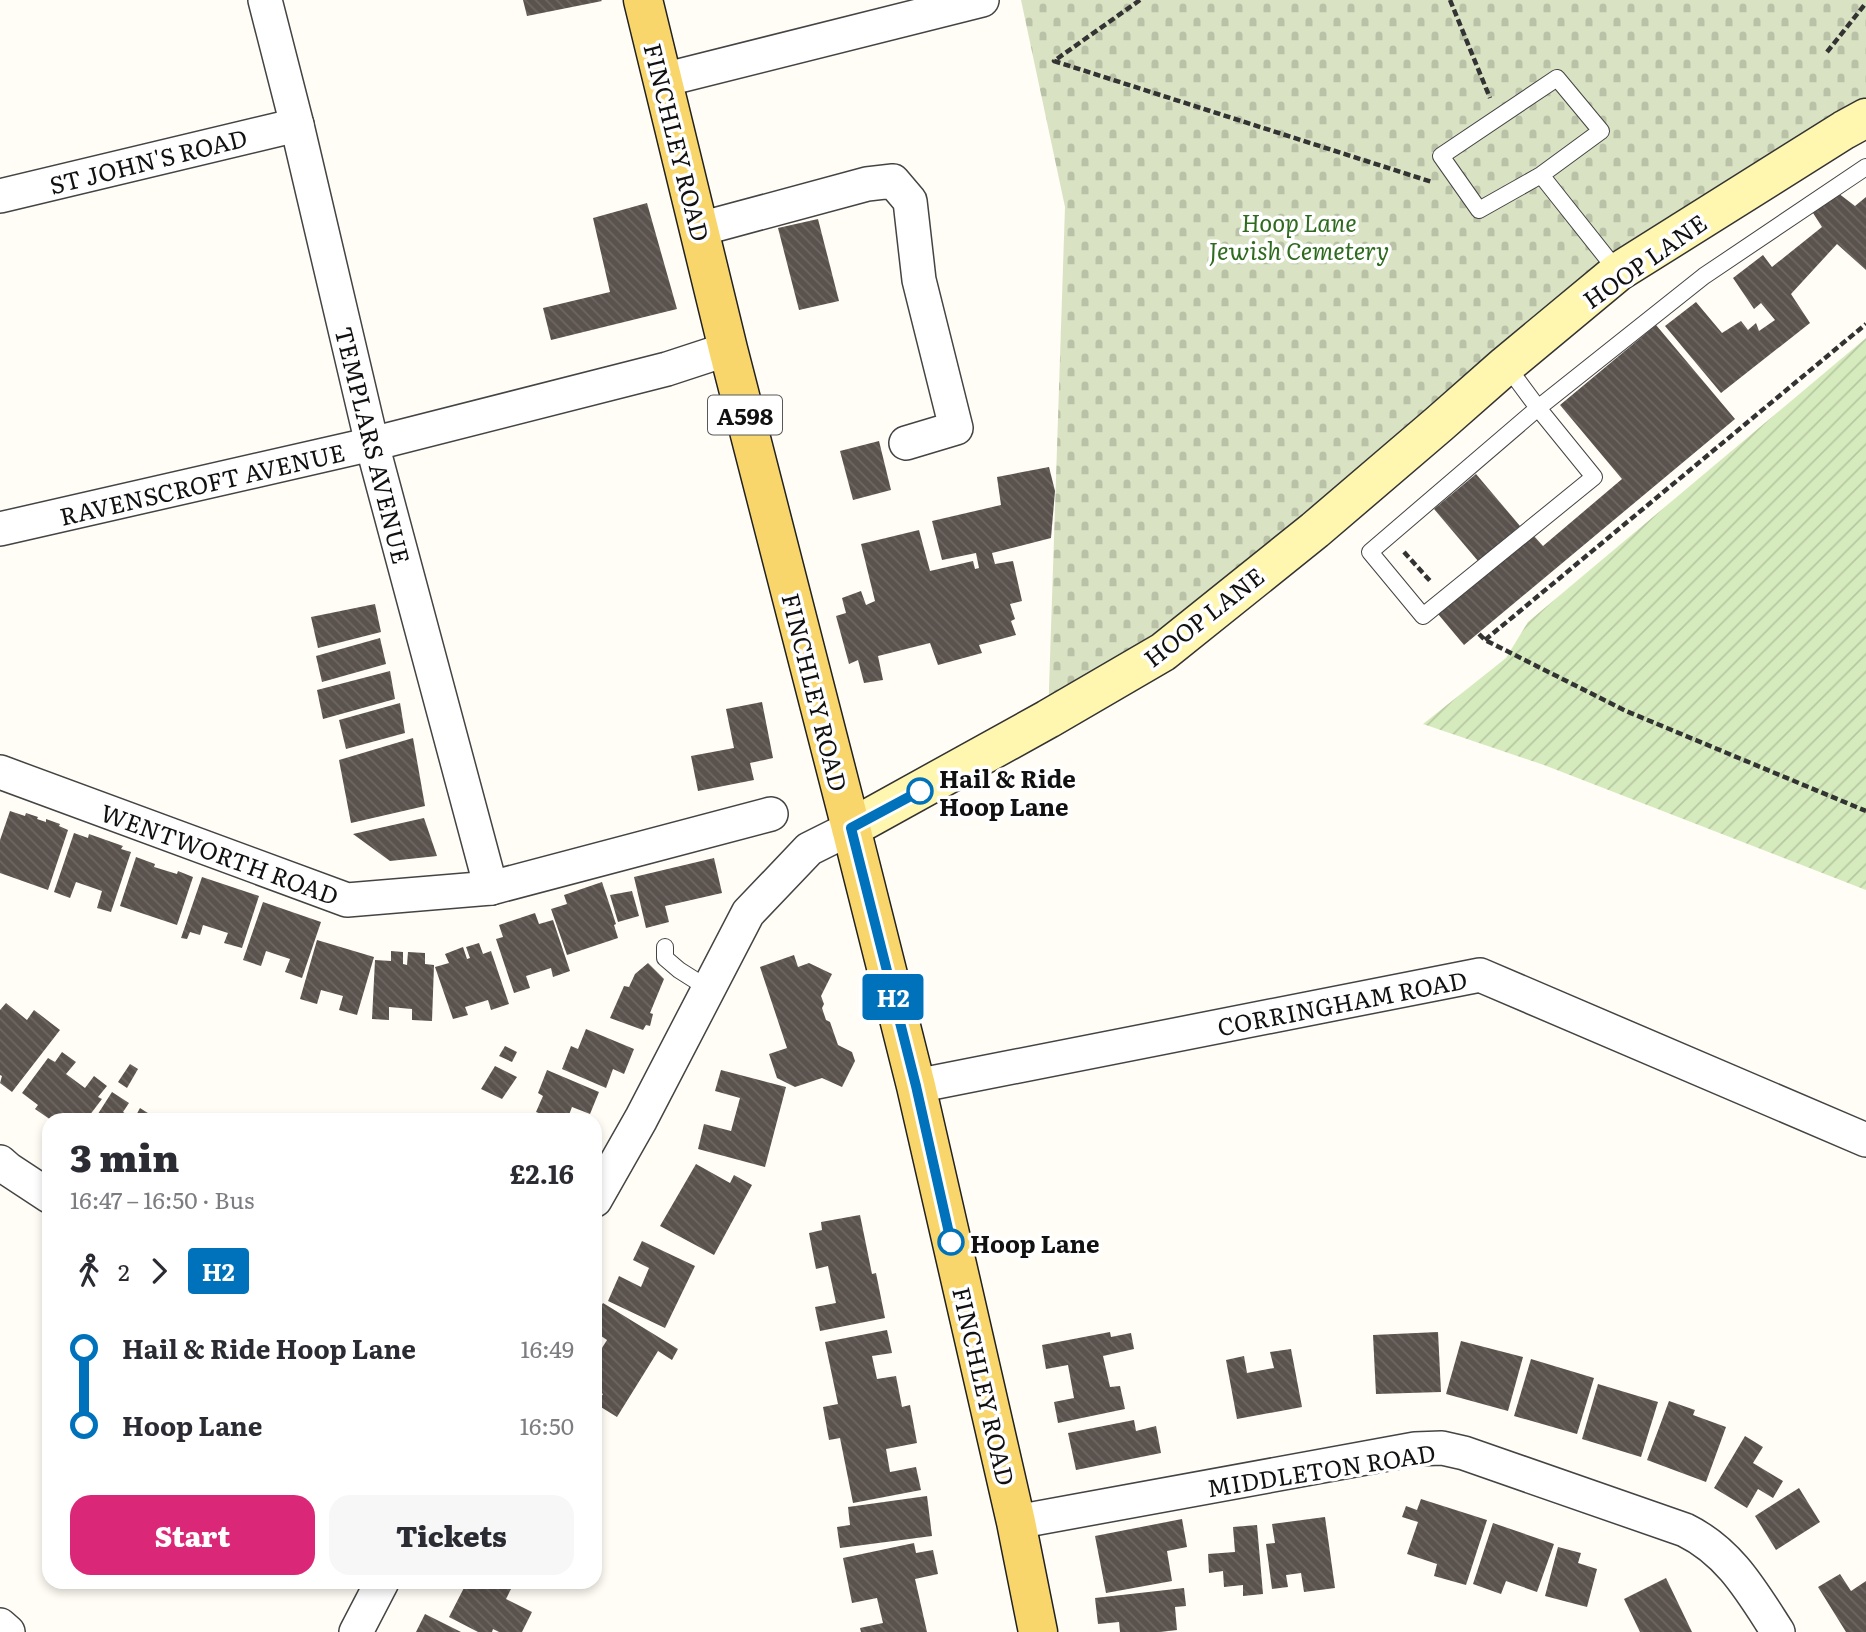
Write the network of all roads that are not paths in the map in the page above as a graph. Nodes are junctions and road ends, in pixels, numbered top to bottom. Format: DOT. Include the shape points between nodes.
graph roads {
  1 [pos="265,0"];
  2 [pos="643,0"];
  3 [pos="982,0"];
  4 [pos="663,80"];
  5 [pos="1866,118"];
  6 [pos="296,125"];
  7 [pos="1866,167"];
  8 [pos="1541,175"];
  9 [pos="0,196"];
  10 [pos="700,229"];
  11 [pos="1618,272"];
  12 [pos="728,349"];
  13 [pos="1506,365"];
  14 [pos="1538,408"];
  15 [pos="906,443"];
  16 [pos="372,444"];
  17 [pos="0,529"];
  18 [pos="0,772"];
  19 [pos="771,814"];
  20 [pos="851,828"];
  21 [pos="491,888"];
  22 [pos="665,947"];
  23 [pos="709,989"];
  24 [pos="916,1086"];
  25 [pos="1866,1140"];
  26 [pos="0,1162"];
  27 [pos="602,1188"];
  28 [pos="42,1191"];
  29 [pos="1016,1522"];
  30 [pos="378,1589"];
  31 [pos="0,1625"];
  32 [pos="8,1632"];
  33 [pos="356,1632"];
  34 [pos="1038,1632"];
  35 [pos="1778,1632"];
  1 -- 6 [label="street, TEMPLARS AVENUE"];
  2 -- 4 [label="main road, FINCHLEY ROAD / A598"];
  3 -- 4 [label="street"];
  4 -- 10 [label="main road, FINCHLEY ROAD / A598"];
  5 -- 11 [label="street, HOOP LANE"];
  6 -- 9 [label="street, ST JOHN'S ROAD"];
  6 -- 16 [label="street, TEMPLARS AVENUE"];
  7 -- 14 [label="lane" via="1704,276"];
  8 -- 8 [label="lane" via="1601,131 1557,78 1441,156 1479,210"];
  8 -- 11 [label="lane"];
  10 -- 12 [label="main road, FINCHLEY ROAD / A598"];
  10 -- 15 [label="street" via="893,181 910,201 919,280 956,428"];
  11 -- 13 [label="street, HOOP LANE"];
  12 -- 16 [label="street, RAVENSCROFT AVENUE" via="667,369"];
  12 -- 20 [label="main road, FINCHLEY ROAD / A598"];
  13 -- 14 [label="lane"];
  13 -- 20 [label="street, HOOP LANE" via="1315,530 1163,652"];
  14 -- 14 [label="lane" via="1594,477 1423,616 1370,552"];
  16 -- 17 [label="street, RAVENSCROFT AVENUE"];
  16 -- 21 [label="street, TEMPLARS AVENUE"];
  18 -- 21 [label="street, WENTWORTH ROAD" via="347,900"];
  19 -- 21 [label="street, WENTWORTH ROAD"];
  20 -- 23 [label="street, HOOP LANE" via="809,849 748,913"];
  20 -- 24 [label="main road, FINCHLEY ROAD / A598"];
  22 -- 23 [label="lane" via="665,958"];
  23 -- 27 [label="street, HOOP LANE"];
  24 -- 25 [label="street, CORRINGHAM ROAD" via="1480,975"];
  24 -- 29 [label="main road, FINCHLEY ROAD / A598"];
  26 -- 28 [label="street"];
  29 -- 34 [label="main road, FINCHLEY ROAD / A598"];
  29 -- 35 [label="street, MIDDLETON ROAD" via="1415,1449 1442,1448 1704,1539 1750,1587"];
  30 -- 33 [label="street"];
  31 -- 32 [label="street"];
}
